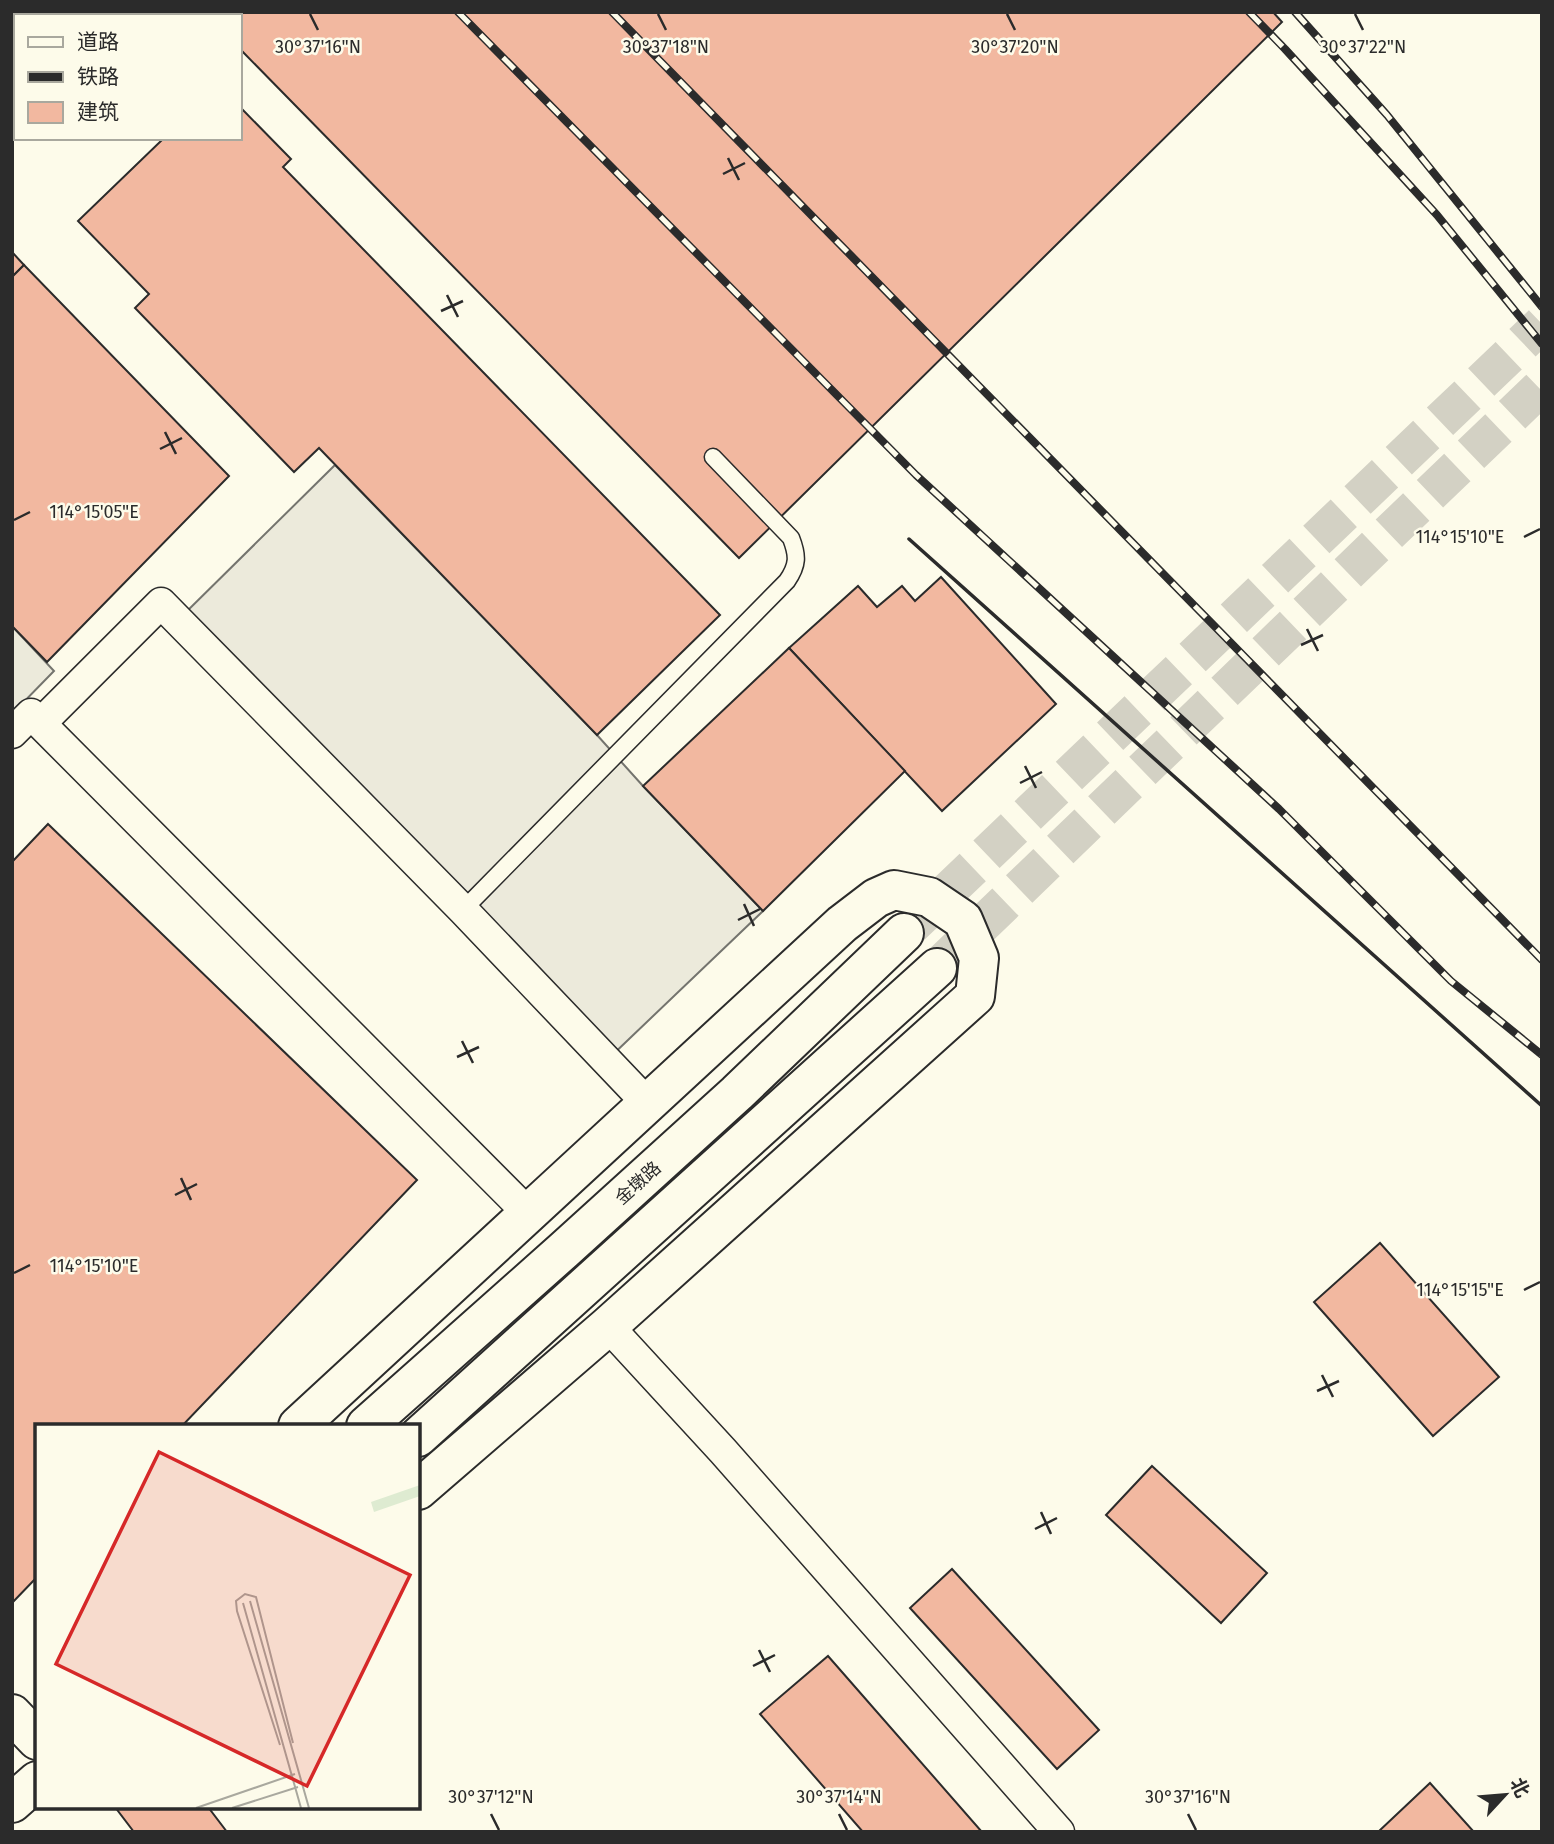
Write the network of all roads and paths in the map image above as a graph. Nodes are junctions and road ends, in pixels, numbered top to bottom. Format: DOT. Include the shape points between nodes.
graph roads {
  1 [pos="713,457"];
  2 [pos="41,723"];
  3 [pos="12,733"];
  4 [pos="463,910"];
  5 [pos="904,933"];
  6 [pos="937,968"];
  7 [pos="647,1103"];
  8 [pos="528,1213"];
  9 [pos="608,1326"];
  10 [pos="300,1424"];
  11 [pos="368,1424"];
  12 [pos="420,1435"];
  13 [pos="420,1488"];
  14 [pos="35,1783"];
  15 [pos="12,1803"];
  16 [pos="1059,1832"];
  1 -- 4 [label="lane" via="791,538 796,568"];
  2 -- 3 [label="street" via="31,714"];
  2 -- 4 [label="street" via="161,603"];
  2 -- 8 [label="street"];
  4 -- 7 [label="street"];
  5 -- 11 [label="street, 金墩路" via="737,1093"];
  6 -- 12 [label="street"];
  7 -- 8 [label="street"];
  7 -- 9 [label="street" via="876,898 894,890 929,897 963,920 979,958 975,996"];
  8 -- 10 [label="street"];
  9 -- 13 [label="street"];
  9 -- 16 [label="street"];
  14 -- 15 [label="street"];
}
